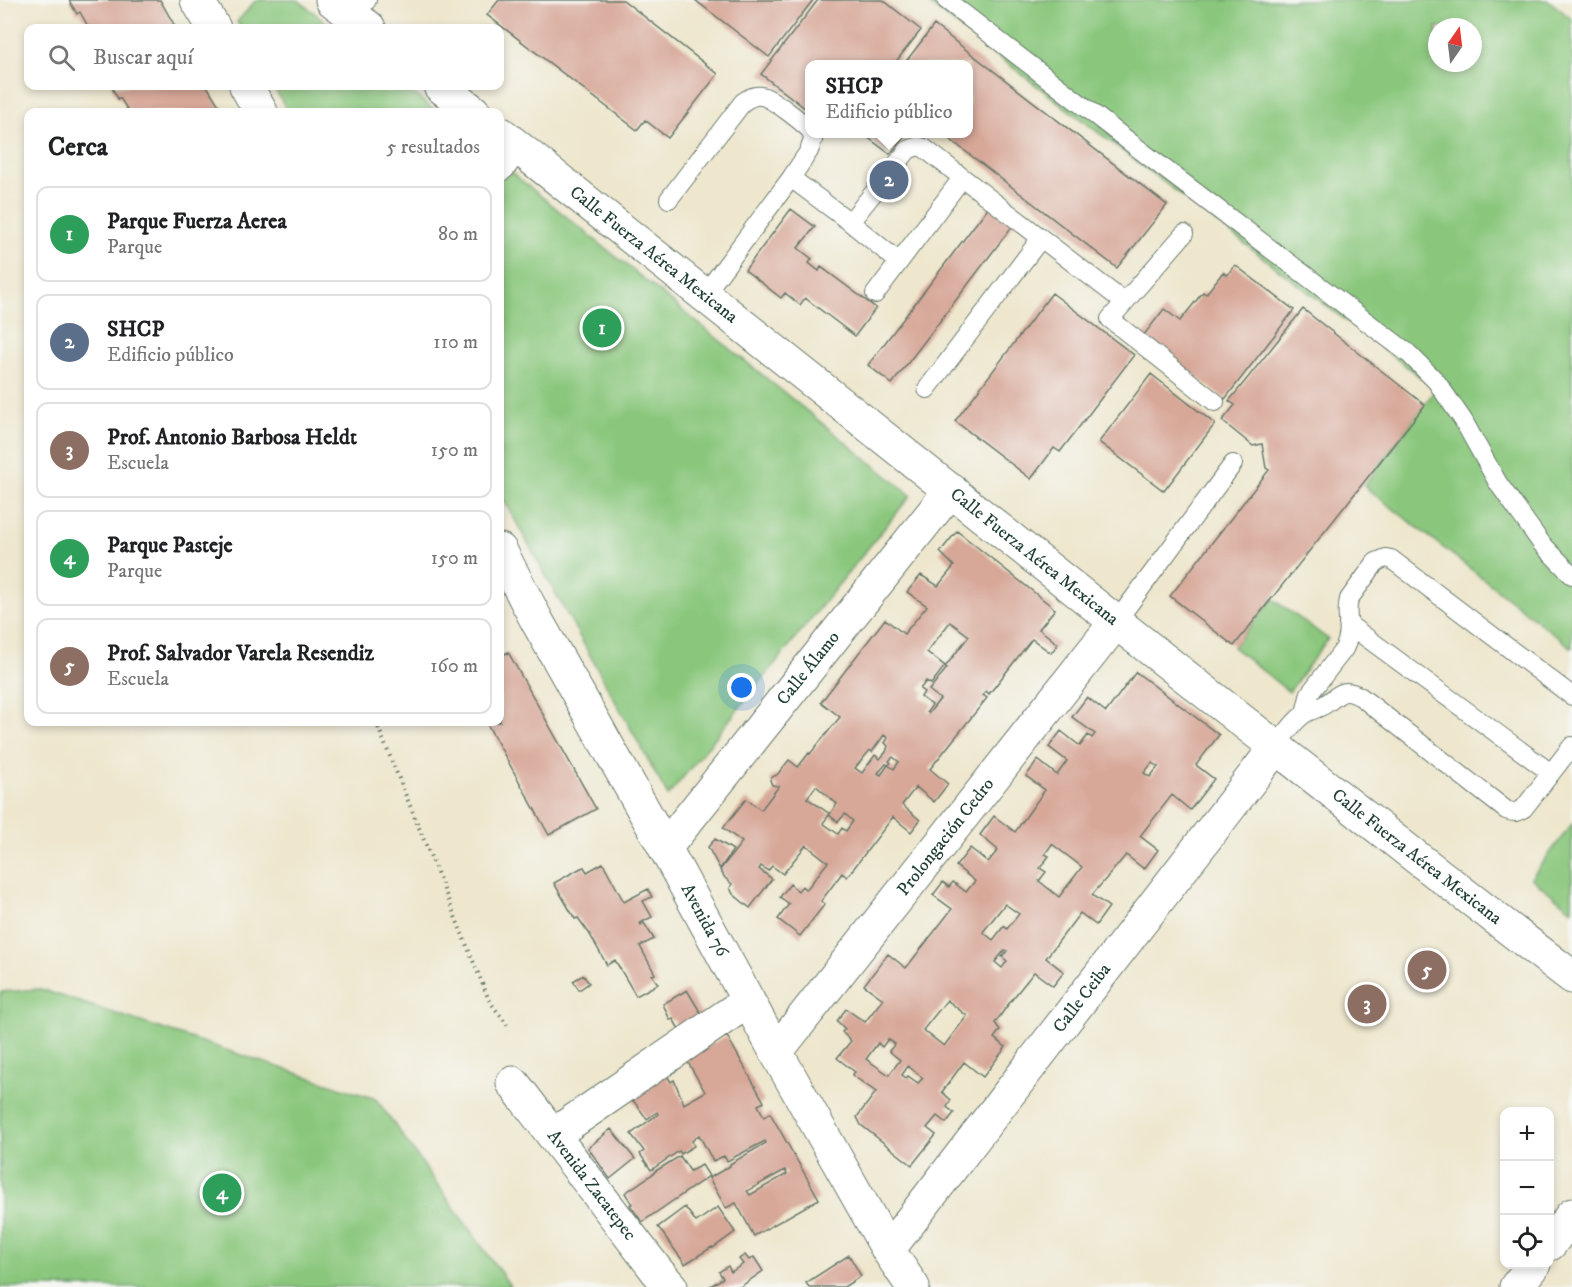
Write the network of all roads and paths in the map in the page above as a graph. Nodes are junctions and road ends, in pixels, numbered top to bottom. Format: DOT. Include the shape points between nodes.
graph roads {
  1 [pos="197,0"];
  2 [pos="946,0"];
  3 [pos="212,24"];
  4 [pos="248,90"];
  5 [pos="445,90"];
  6 [pos="259,108"];
  7 [pos="469,108"];
  8 [pos="805,127"];
  9 [pos="812,138"];
  10 [pos="504,147"];
  11 [pos="791,178"];
  12 [pos="962,178"];
  13 [pos="669,199"];
  14 [pos="850,222"];
  15 [pos="1184,234"];
  16 [pos="1041,238"];
  17 [pos="899,262"];
  18 [pos="875,294"];
  19 [pos="704,295"];
  20 [pos="1124,302"];
  21 [pos="927,389"];
  22 [pos="1215,402"];
  23 [pos="1233,464"];
  24 [pos="951,490"];
  25 [pos="504,558"];
  26 [pos="1572,575"];
  27 [pos="1116,622"];
  28 [pos="1348,624"];
  29 [pos="1572,696"];
  30 [pos="1305,713"];
  31 [pos="378,726"];
  32 [pos="1572,746"];
  33 [pos="1276,747"];
  34 [pos="1551,773"];
  35 [pos="664,848"];
  36 [pos="1572,977"];
  37 [pos="748,1001"];
  38 [pos="507,1025"];
  39 [pos="776,1052"];
  40 [pos="513,1083"];
  41 [pos="553,1136"];
  42 [pos="1572,1215"];
  43 [pos="1554,1239"];
  44 [pos="888,1250"];
  45 [pos="1530,1269"];
  46 [pos="671,1287"];
  47 [pos="912,1287"];
  48 [pos="1516,1287"];
  1 -- 3 [label="street"];
  2 -- 26 [label="lane" via="1408,353 1436,381 1498,483 1542,544"];
  4 -- 6 [label="street"];
  5 -- 7 [label="street"];
  8 -- 13 [label="lane" via="768,98 749,98"];
  9 -- 11 [label="lane" via="809,151"];
  10 -- 19 [label="street, Calle Fuerza Aérea Mexicana"];
  11 -- 14 [label="lane"];
  11 -- 19 [label="lane"];
  12 -- 14 [label="lane" via="924,148 913,147"];
  12 -- 16 [label="lane"];
  12 -- 17 [label="lane"];
  14 -- 17 [label="lane"];
  15 -- 20 [label="lane"];
  16 -- 20 [label="lane"];
  16 -- 21 [label="lane"];
  17 -- 18 [label="lane"];
  19 -- 24 [label="street, Calle Fuerza Aérea Mexicana"];
  20 -- 22 [label="lane" via="1110,319"];
  23 -- 27 [label="lane"];
  24 -- 27 [label="street, Calle Fuerza Aérea Mexicana"];
  24 -- 35 [label="street, Calle Álamo"];
  25 -- 35 [label="street, Avenida 76"];
  27 -- 33 [label="street, Calle Fuerza Aérea Mexicana"];
  27 -- 39 [label="street, Prolongación Cedro"];
  28 -- 29 [label="lane" via="1349,599 1376,562 1391,559"];
  28 -- 30 [label="lane" via="1344,649 1310,693"];
  28 -- 34 [label="lane"];
  30 -- 33 [label="lane"];
  30 -- 34 [label="lane" via="1344,691 1352,692 1512,813 1524,808"];
  31 -- 38 [label="path" via="489,1000"];
  32 -- 34 [label="lane"];
  33 -- 36 [label="street, Calle Fuerza Aérea Mexicana"];
  33 -- 44 [label="street, Calle Ceiba"];
  35 -- 37 [label="street, Avenida 76"];
  37 -- 39 [label="street, Avenida 76"];
  37 -- 41 [label="street"];
  39 -- 44 [label="street, Avenida 76"];
  40 -- 41 [label="street, Avenida Zacatepec"];
  41 -- 46 [label="street, Avenida Zacatepec"];
  42 -- 43 [label="street"];
  44 -- 47 [label="street, Avenida 76"];
  45 -- 48 [label="street"];
}
